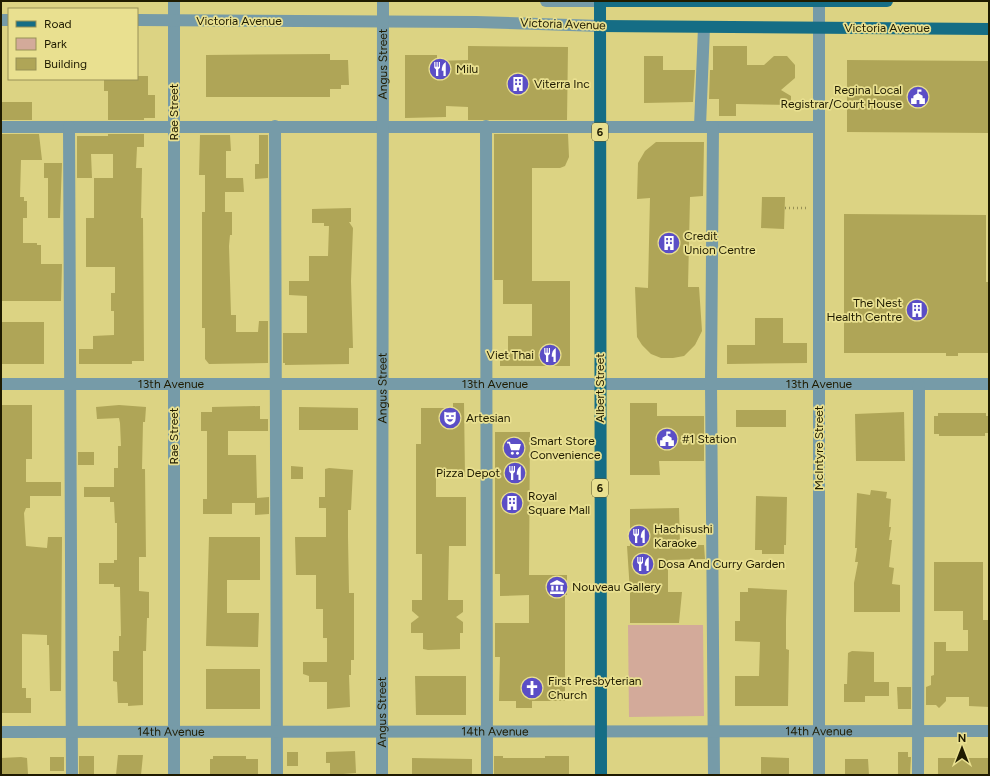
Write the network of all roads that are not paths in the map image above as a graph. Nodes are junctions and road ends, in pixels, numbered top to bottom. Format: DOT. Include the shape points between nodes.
graph roads {
  1 [pos="174,1"];
  2 [pos="383,1"];
  3 [pos="546,1"];
  4 [pos="600,1"];
  5 [pos="820,1"];
  6 [pos="887,1"];
  7 [pos="138,20"];
  8 [pos="174,20"];
  9 [pos="382,22"];
  10 [pos="600,26"];
  11 [pos="704,26"];
  12 [pos="819,28"];
  13 [pos="989,28"];
  14 [pos="174,126"];
  15 [pos="276,126"];
  16 [pos="382,126"];
  17 [pos="486,126"];
  18 [pos="600,126"];
  19 [pos="700,126"];
  20 [pos="1,127"];
  21 [pos="69,127"];
  22 [pos="714,127"];
  23 [pos="819,127"];
  24 [pos="487,383"];
  25 [pos="600,383"];
  26 [pos="711,383"];
  27 [pos="819,383"];
  28 [pos="1,384"];
  29 [pos="70,384"];
  30 [pos="174,384"];
  31 [pos="276,384"];
  32 [pos="382,384"];
  33 [pos="919,384"];
  34 [pos="989,384"];
  35 [pos="174,731"];
  36 [pos="276,731"];
  37 [pos="382,731"];
  38 [pos="487,731"];
  39 [pos="819,731"];
  40 [pos="918,731"];
  41 [pos="989,731"];
  42 [pos="1,732"];
  43 [pos="72,732"];
  44 [pos="601,732"];
  45 [pos="714,732"];
  46 [pos="72,775"];
  47 [pos="174,775"];
  48 [pos="277,775"];
  49 [pos="382,775"];
  50 [pos="487,775"];
  51 [pos="601,775"];
  52 [pos="714,775"];
  53 [pos="819,775"];
  54 [pos="918,775"];
  1 -- 8 [label="street, Rae Street"];
  2 -- 9 [label="street, Angus Street"];
  3 -- 4 [label="street, Victoria Avenue"];
  4 -- 5 [label="main road, Victoria Avenue"];
  4 -- 10 [label="main road, Albert Street / 6"];
  5 -- 6 [label="main road, Victoria Avenue"];
  5 -- 12 [label="street, McIntyre Street"];
  7 -- 8 [label="street, Victoria Avenue"];
  8 -- 9 [label="street, Victoria Avenue"];
  8 -- 14 [label="street, Rae Street"];
  9 -- 10 [label="street, Victoria Avenue"];
  9 -- 16 [label="street, Angus Street"];
  10 -- 11 [label="main road, Victoria Avenue"];
  10 -- 18 [label="main road, Albert Street / 6"];
  11 -- 12 [label="main road, Victoria Avenue"];
  11 -- 19 [label="street"];
  12 -- 13 [label="main road, Victoria Avenue"];
  12 -- 23 [label="street, McIntyre Street"];
  14 -- 15 [label="street"];
  14 -- 21 [label="street"];
  14 -- 30 [label="street, Rae Street"];
  15 -- 16 [label="street"];
  15 -- 31 [label="street"];
  16 -- 17 [label="street"];
  16 -- 32 [label="street, Angus Street"];
  17 -- 18 [label="street"];
  17 -- 24 [label="street"];
  18 -- 19 [label="street"];
  18 -- 25 [label="main road, Albert Street / 6"];
  19 -- 22 [label="street"];
  20 -- 21 [label="street"];
  21 -- 29 [label="street"];
  22 -- 23 [label="street"];
  22 -- 26 [label="street"];
  23 -- 27 [label="street, McIntyre Street"];
  24 -- 25 [label="street, 13th Avenue"];
  24 -- 32 [label="street, 13th Avenue"];
  24 -- 38 [label="street"];
  25 -- 26 [label="street, 13th Avenue"];
  25 -- 44 [label="main road, Albert Street / 6"];
  26 -- 27 [label="street, 13th Avenue"];
  26 -- 45 [label="street"];
  27 -- 33 [label="street, 13th Avenue"];
  27 -- 39 [label="street, McIntyre Street"];
  28 -- 29 [label="street, 13th Avenue"];
  29 -- 30 [label="street, 13th Avenue"];
  29 -- 43 [label="street"];
  30 -- 31 [label="street, 13th Avenue"];
  30 -- 35 [label="street, Rae Street"];
  31 -- 32 [label="street, 13th Avenue"];
  31 -- 36 [label="street"];
  32 -- 37 [label="street, Angus Street"];
  33 -- 34 [label="street, 13th Avenue"];
  33 -- 40 [label="street"];
  35 -- 36 [label="street, 14th Avenue"];
  35 -- 43 [label="street, 14th Avenue"];
  35 -- 47 [label="street, Rae Street"];
  36 -- 37 [label="street, 14th Avenue"];
  36 -- 48 [label="street"];
  37 -- 38 [label="street, 14th Avenue"];
  37 -- 49 [label="street, Angus Street"];
  38 -- 44 [label="street, 14th Avenue"];
  38 -- 50 [label="street"];
  39 -- 40 [label="street, 14th Avenue"];
  39 -- 45 [label="street, 14th Avenue"];
  39 -- 53 [label="street, McIntyre Street"];
  40 -- 41 [label="street, 14th Avenue"];
  40 -- 54 [label="street"];
  42 -- 43 [label="street, 14th Avenue"];
  43 -- 46 [label="street"];
  44 -- 45 [label="street, 14th Avenue"];
  44 -- 51 [label="main road, Albert Street / 6"];
  45 -- 52 [label="street"];
}
